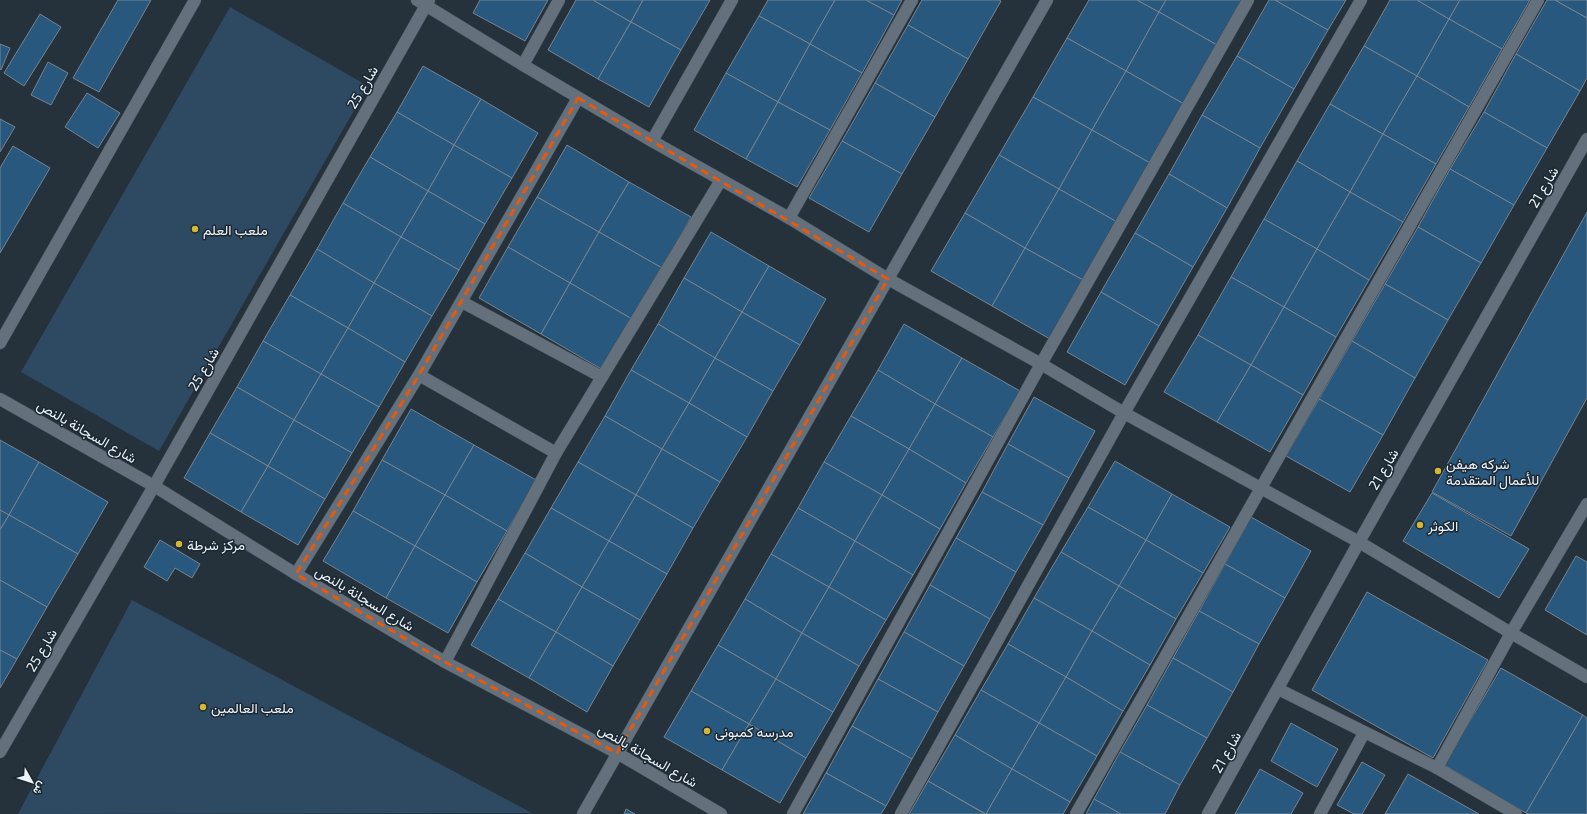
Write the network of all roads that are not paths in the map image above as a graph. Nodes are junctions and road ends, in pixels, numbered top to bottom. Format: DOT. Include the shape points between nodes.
graph roads {
  1 [pos="195,0"];
  2 [pos="559,0"];
  3 [pos="732,0"];
  4 [pos="912,0"];
  5 [pos="1047,0"];
  6 [pos="1248,0"];
  7 [pos="1361,0"];
  8 [pos="1538,0"];
  9 [pos="424,2"];
  10 [pos="523,65"];
  11 [pos="578,98"];
  12 [pos="1587,139"];
  13 [pos="652,141"];
  14 [pos="721,180"];
  15 [pos="789,218"];
  16 [pos="888,279"];
  17 [pos="462,302"];
  18 [pos="0,343"];
  19 [pos="1041,364"];
  20 [pos="419,375"];
  21 [pos="602,378"];
  22 [pos="0,398"];
  23 [pos="1124,413"];
  24 [pos="556,453"];
  25 [pos="154,486"];
  26 [pos="1261,488"];
  27 [pos="1587,504"];
  28 [pos="1359,542"];
  29 [pos="296,574"];
  30 [pos="1511,633"];
  31 [pos="445,662"];
  32 [pos="1587,677"];
  33 [pos="1278,689"];
  34 [pos="1364,733"];
  35 [pos="0,752"];
  36 [pos="617,753"];
  37 [pos="1437,768"];
  38 [pos="1325,812"];
  39 [pos="583,814"];
  40 [pos="721,814"];
  41 [pos="793,814"];
  42 [pos="901,814"];
  43 [pos="1076,814"];
  44 [pos="1208,814"];
  45 [pos="1516,814"];
  1 -- 18 [label="street"];
  2 -- 10 [label="street"];
  3 -- 13 [label="street"];
  4 -- 15 [label="street"];
  5 -- 16 [label="street"];
  6 -- 19 [label="street"];
  7 -- 23 [label="street"];
  8 -- 26 [label="street"];
  9 -- 10 [label="street"];
  9 -- 25 [label="street, شارع 25"];
  10 -- 11 [label="street"];
  11 -- 13 [label="street"];
  11 -- 17 [label="street"];
  12 -- 28 [label="street, شارع 21"];
  13 -- 14 [label="street"];
  14 -- 15 [label="street"];
  14 -- 21 [label="street"];
  15 -- 16 [label="street"];
  16 -- 19 [label="street"];
  16 -- 36 [label="street"];
  17 -- 20 [label="street"];
  17 -- 21 [label="street"];
  19 -- 23 [label="street"];
  19 -- 41 [label="street"];
  20 -- 24 [label="street"];
  20 -- 29 [label="street"];
  21 -- 24 [label="street"];
  22 -- 25 [label="street, شارع السجانة بالنص"];
  23 -- 26 [label="street"];
  23 -- 42 [label="street"];
  24 -- 31 [label="street"];
  25 -- 29 [label="street, شارع السجانة بالنص"];
  25 -- 35 [label="street, شارع 25"];
  26 -- 28 [label="street"];
  26 -- 43 [label="street"];
  27 -- 30 [label="street"];
  28 -- 30 [label="street"];
  28 -- 33 [label="street, شارع 21"];
  29 -- 31 [label="street, شارع السجانة بالنص"];
  30 -- 32 [label="street"];
  30 -- 37 [label="street"];
  31 -- 36 [label="street, شارع السجانة بالنص"];
  33 -- 34 [label="street"];
  33 -- 44 [label="street, شارع 21"];
  34 -- 37 [label="street"];
  34 -- 38 [label="street"];
  36 -- 39 [label="street"];
  36 -- 40 [label="street, شارع السجانة بالنص"];
  37 -- 45 [label="street"];
}
